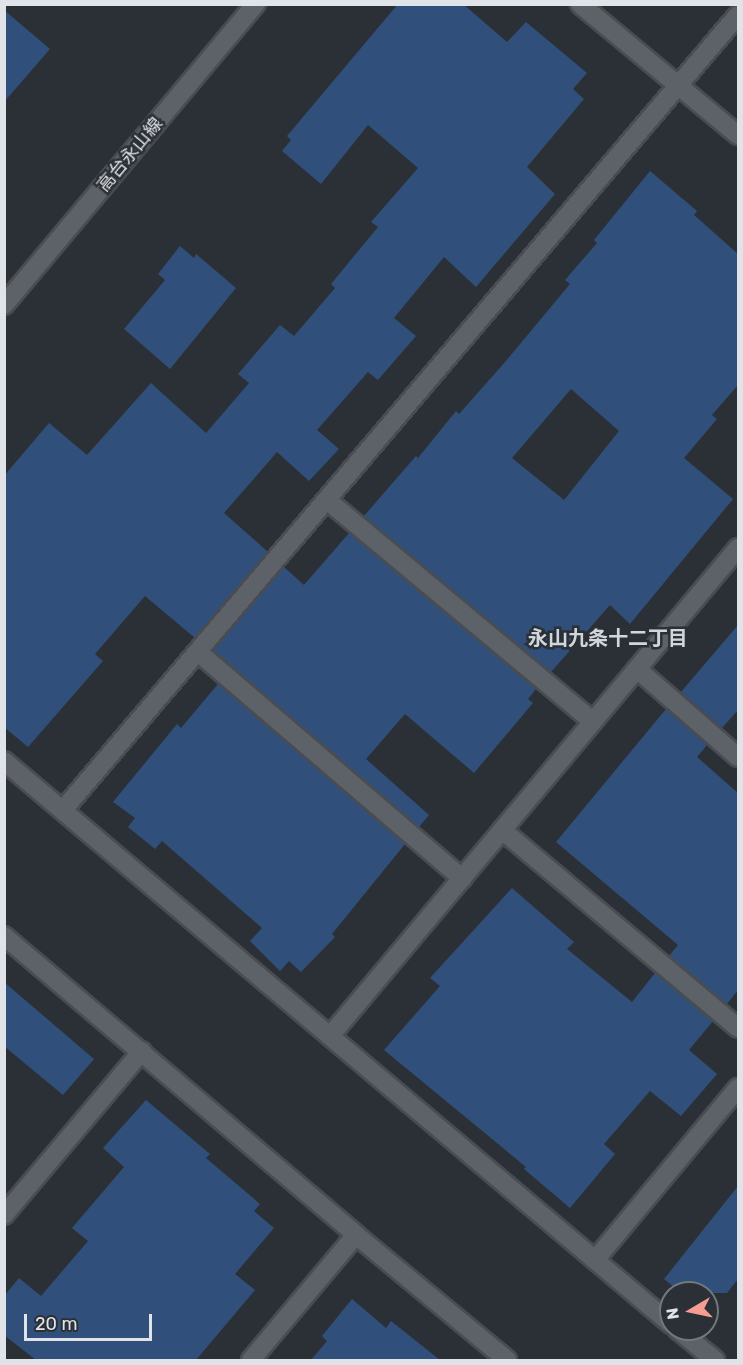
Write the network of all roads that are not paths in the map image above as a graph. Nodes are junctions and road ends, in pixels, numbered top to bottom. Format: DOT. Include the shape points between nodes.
graph roads {
  1 [pos="256,4"];
  2 [pos="580,4"];
  3 [pos="738,15"];
  4 [pos="679,85"];
  5 [pos="738,135"];
  6 [pos="4,305"];
  7 [pos="327,500"];
  8 [pos="738,548"];
  9 [pos="198,652"];
  10 [pos="637,669"];
  11 [pos="593,722"];
  12 [pos="738,757"];
  13 [pos="4,761"];
  14 [pos="63,810"];
  15 [pos="502,830"];
  16 [pos="462,878"];
  17 [pos="4,936"];
  18 [pos="738,1028"];
  19 [pos="330,1036"];
  20 [pos="142,1051"];
  21 [pos="738,1088"];
  22 [pos="4,1215"];
  23 [pos="356,1235"];
  24 [pos="595,1260"];
  25 [pos="659,1314"];
  26 [pos="692,1341"];
  27 [pos="251,1360"];
  28 [pos="507,1360"];
  29 [pos="715,1360"];
  1 -- 6 [label="street, 高台永山線"];
  2 -- 4 [label="street"];
  3 -- 4 [label="street"];
  4 -- 5 [label="street"];
  4 -- 7 [label="street"];
  7 -- 9 [label="street"];
  7 -- 11 [label="street"];
  8 -- 10 [label="street"];
  9 -- 14 [label="street"];
  9 -- 16 [label="street"];
  10 -- 11 [label="street"];
  10 -- 12 [label="street"];
  11 -- 15 [label="street"];
  13 -- 14 [label="street"];
  14 -- 19 [label="street"];
  15 -- 16 [label="street"];
  15 -- 18 [label="street"];
  16 -- 19 [label="street"];
  17 -- 20 [label="street"];
  19 -- 24 [label="street"];
  20 -- 22 [label="street"];
  20 -- 23 [label="street"];
  21 -- 24 [label="street"];
  23 -- 27 [label="street"];
  23 -- 28 [label="street"];
  24 -- 25 [label="street"];
  26 -- 29 [label="street"];
}
